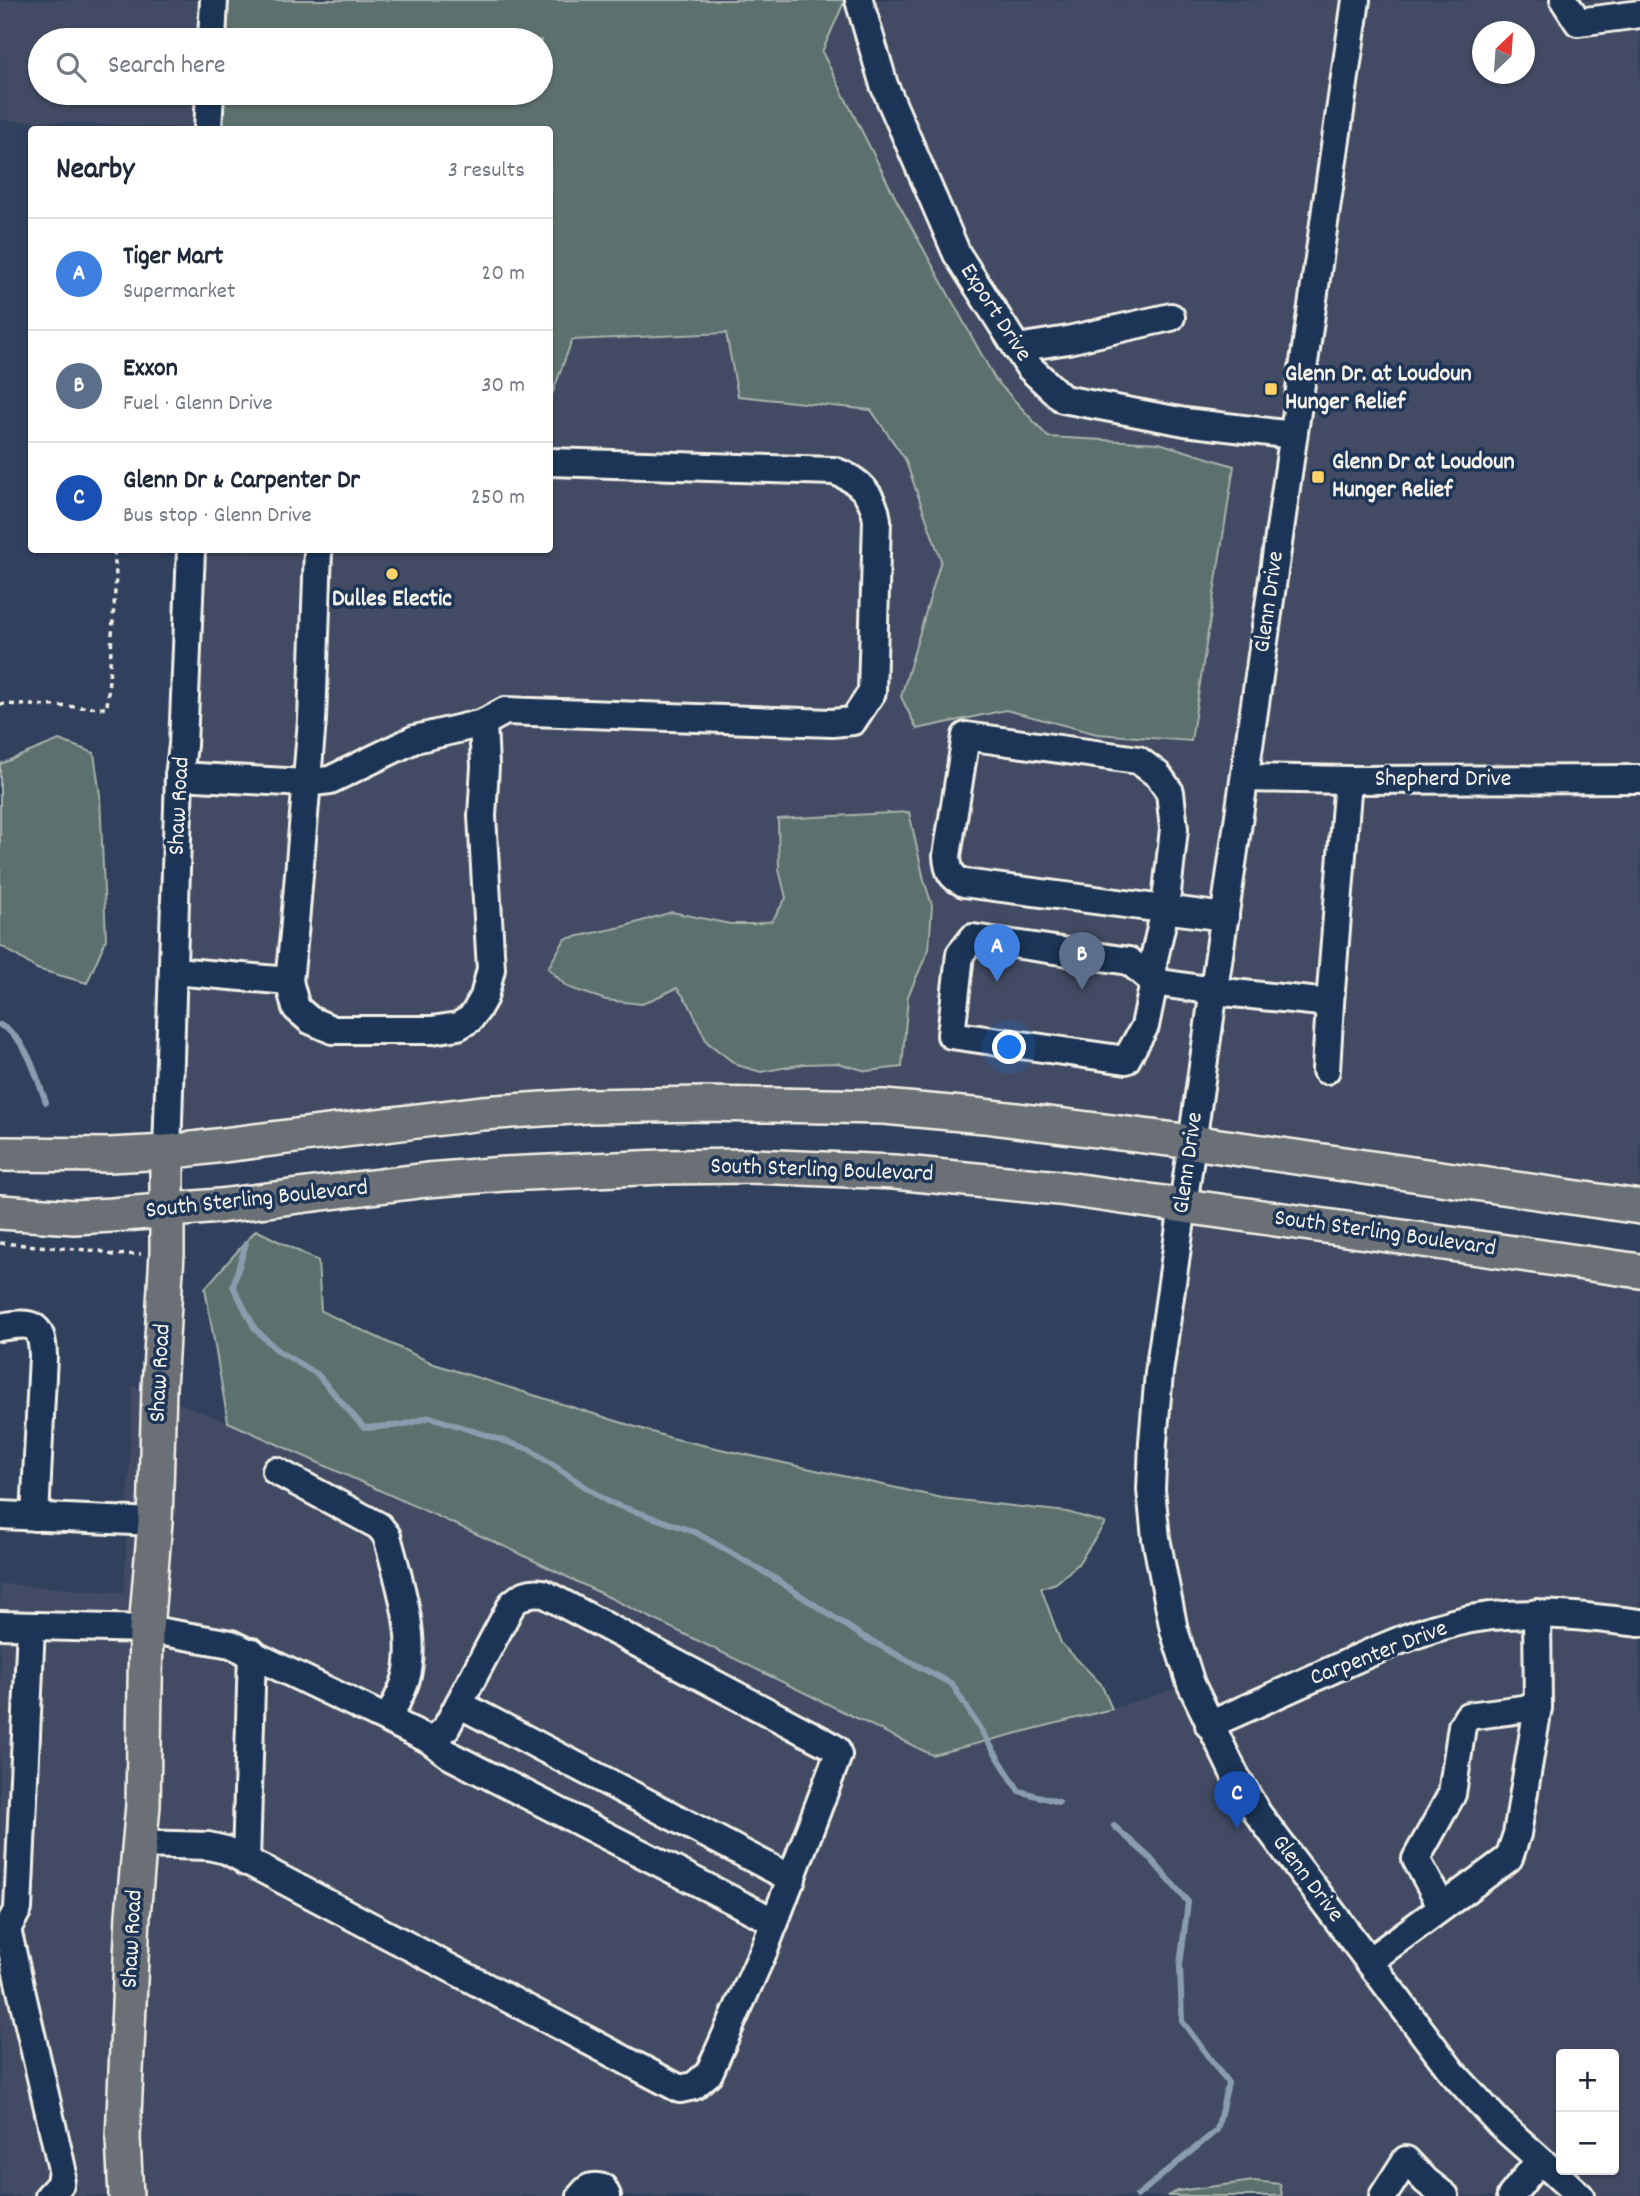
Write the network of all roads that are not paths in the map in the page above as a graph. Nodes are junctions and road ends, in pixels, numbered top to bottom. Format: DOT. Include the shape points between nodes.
graph roads {
  1 [pos="214,0"];
  2 [pos="859,0"];
  3 [pos="1356,0"];
  4 [pos="1564,0"];
  5 [pos="1640,14"];
  6 [pos="213,28"];
  7 [pos="209,105"];
  8 [pos="208,126"];
  9 [pos="1171,317"];
  10 [pos="1017,348"];
  11 [pos="1293,435"];
  12 [pos="553,462"];
  13 [pos="191,553"];
  14 [pos="318,553"];
  15 [pos="483,723"];
  16 [pos="179,776"];
  17 [pos="1246,778"];
  18 [pos="1640,779"];
  19 [pos="1348,780"];
  20 [pos="305,783"];
  21 [pos="1165,910"];
  22 [pos="1225,918"];
  23 [pos="174,971"];
  24 [pos="289,981"];
  25 [pos="1154,982"];
  26 [pos="1214,991"];
  27 [pos="1330,1003"];
  28 [pos="1326,1069"];
  29 [pos="1192,1142"];
  30 [pos="167,1152"];
  31 [pos="0,1154"];
  32 [pos="1182,1205"];
  33 [pos="1640,1207"];
  34 [pos="167,1211"];
  35 [pos="0,1212"];
  36 [pos="1640,1271"];
  37 [pos="0,1327"];
  38 [pos="276,1471"];
  39 [pos="0,1515"];
  40 [pos="35,1517"];
  41 [pos="155,1522"];
  42 [pos="1538,1614"];
  43 [pos="1640,1623"];
  44 [pos="0,1625"];
  45 [pos="32,1626"];
  46 [pos="146,1629"];
  47 [pos="252,1652"];
  48 [pos="458,1704"];
  49 [pos="1538,1707"];
  50 [pos="388,1719"];
  51 [pos="1209,1725"];
  52 [pos="428,1739"];
  53 [pos="140,1844"];
  54 [pos="246,1862"];
  55 [pos="792,1879"];
  56 [pos="1443,1907"];
  57 [pos="775,1922"];
  58 [pos="3,1930"];
  59 [pos="1369,1961"];
  60 [pos="1539,2161"];
  61 [pos="49,2196"];
  62 [pos="126,2196"];
  63 [pos="581,2196"];
  64 [pos="607,2196"];
  65 [pos="1383,2196"];
  66 [pos="1445,2196"];
  67 [pos="1511,2196"];
  68 [pos="1580,2196"];
  1 -- 6 [label="street"];
  2 -- 10 [label="street, Export Drive" via="884,85 957,254"];
  3 -- 11 [label="street, Glenn Drive"];
  4 -- 5 [label="street" via="1578,23"];
  7 -- 8 [label="street"];
  9 -- 10 [label="street"];
  10 -- 11 [label="street, Export Drive" via="1029,367 1063,399 1185,422"];
  11 -- 17 [label="street, Glenn Drive"];
  12 -- 15 [label="street" via="834,471 849,476 861,485 877,520 872,692 853,720 832,723 505,711"];
  13 -- 16 [label="street, Shaw Road"];
  14 -- 20 [label="street"];
  15 -- 20 [label="street" via="415,739 330,780"];
  15 -- 24 [label="street" via="482,816 491,969 484,997 470,1019 432,1030 333,1030 296,1008"];
  16 -- 20 [label="street"];
  16 -- 23 [label="street, Shaw Road"];
  17 -- 19 [label="street, Shepherd Drive"];
  17 -- 22 [label="street, Glenn Drive"];
  18 -- 19 [label="street, Shepherd Drive"];
  19 -- 27 [label="street"];
  20 -- 24 [label="street"];
  21 -- 21 [label="street" via="953,879 947,856 966,736 1138,760 1158,775 1170,792 1173,807"];
  21 -- 22 [label="street"];
  21 -- 25 [label="street" via="1153,963"];
  22 -- 26 [label="street, Glenn Drive"];
  23 -- 24 [label="street"];
  23 -- 30 [label="street, Shaw Road"];
  25 -- 25 [label="street" via="1129,961 973,938 960,954 951,1035 1126,1060 1145,1026"];
  25 -- 26 [label="street"];
  26 -- 27 [label="street"];
  26 -- 29 [label="street, Glenn Drive"];
  27 -- 28 [label="street"];
  29 -- 30 [label="main road" via="884,1107 704,1104 482,1113"];
  29 -- 32 [label="street, Glenn Drive"];
  29 -- 33 [label="main road"];
  30 -- 31 [label="main road"];
  30 -- 34 [label="main road, Shaw Road"];
  32 -- 34 [label="main road, South Sterling Boulevard" via="975,1179 752,1166 440,1179"];
  32 -- 36 [label="main road, South Sterling Boulevard"];
  32 -- 51 [label="street, Glenn Drive" via="1160,1373 1152,1490 1174,1630"];
  34 -- 35 [label="main road, South Sterling Boulevard" via="74,1217"];
  34 -- 41 [label="main road, Shaw Road"];
  37 -- 40 [label="street" via="29,1324 41,1335"];
  38 -- 50 [label="street" via="379,1526 387,1536 407,1609 408,1647 407,1676"];
  39 -- 40 [label="street"];
  40 -- 41 [label="street"];
  41 -- 46 [label="main road, Shaw Road"];
  42 -- 43 [label="street, Carpenter Drive"];
  42 -- 49 [label="street"];
  42 -- 51 [label="street, Carpenter Drive" via="1489,1616 1433,1628"];
  44 -- 45 [label="street"];
  45 -- 46 [label="street"];
  45 -- 58 [label="street" via="18,1909"];
  46 -- 47 [label="street"];
  46 -- 53 [label="main road, Shaw Road"];
  47 -- 50 [label="street"];
  47 -- 54 [label="street"];
  48 -- 52 [label="street" via="446,1728"];
  48 -- 55 [label="street"];
  48 -- 55 [label="street" via="512,1604 522,1595 543,1593 836,1749 836,1765"];
  49 -- 56 [label="street" via="1509,1858"];
  49 -- 56 [label="street" via="1468,1716 1462,1726 1452,1794 1416,1860"];
  50 -- 52 [label="street"];
  51 -- 59 [label="street, Glenn Drive" via="1255,1810"];
  52 -- 57 [label="street" via="451,1756"];
  53 -- 54 [label="street" via="208,1846"];
  53 -- 62 [label="main road, Shaw Road" via="123,2138"];
  54 -- 57 [label="street" via="680,2089 694,2086 709,2073"];
  55 -- 57 [label="street"];
  56 -- 59 [label="street"];
  58 -- 61 [label="street" via="62,2169 61,2185"];
  59 -- 60 [label="street, Glenn Drive" via="1455,2075"];
  60 -- 67 [label="street"];
  60 -- 68 [label="street, Glenn Drive"];
  63 -- 64 [label="street" via="595,2186"];
  65 -- 66 [label="street" via="1406,2160"];
}
